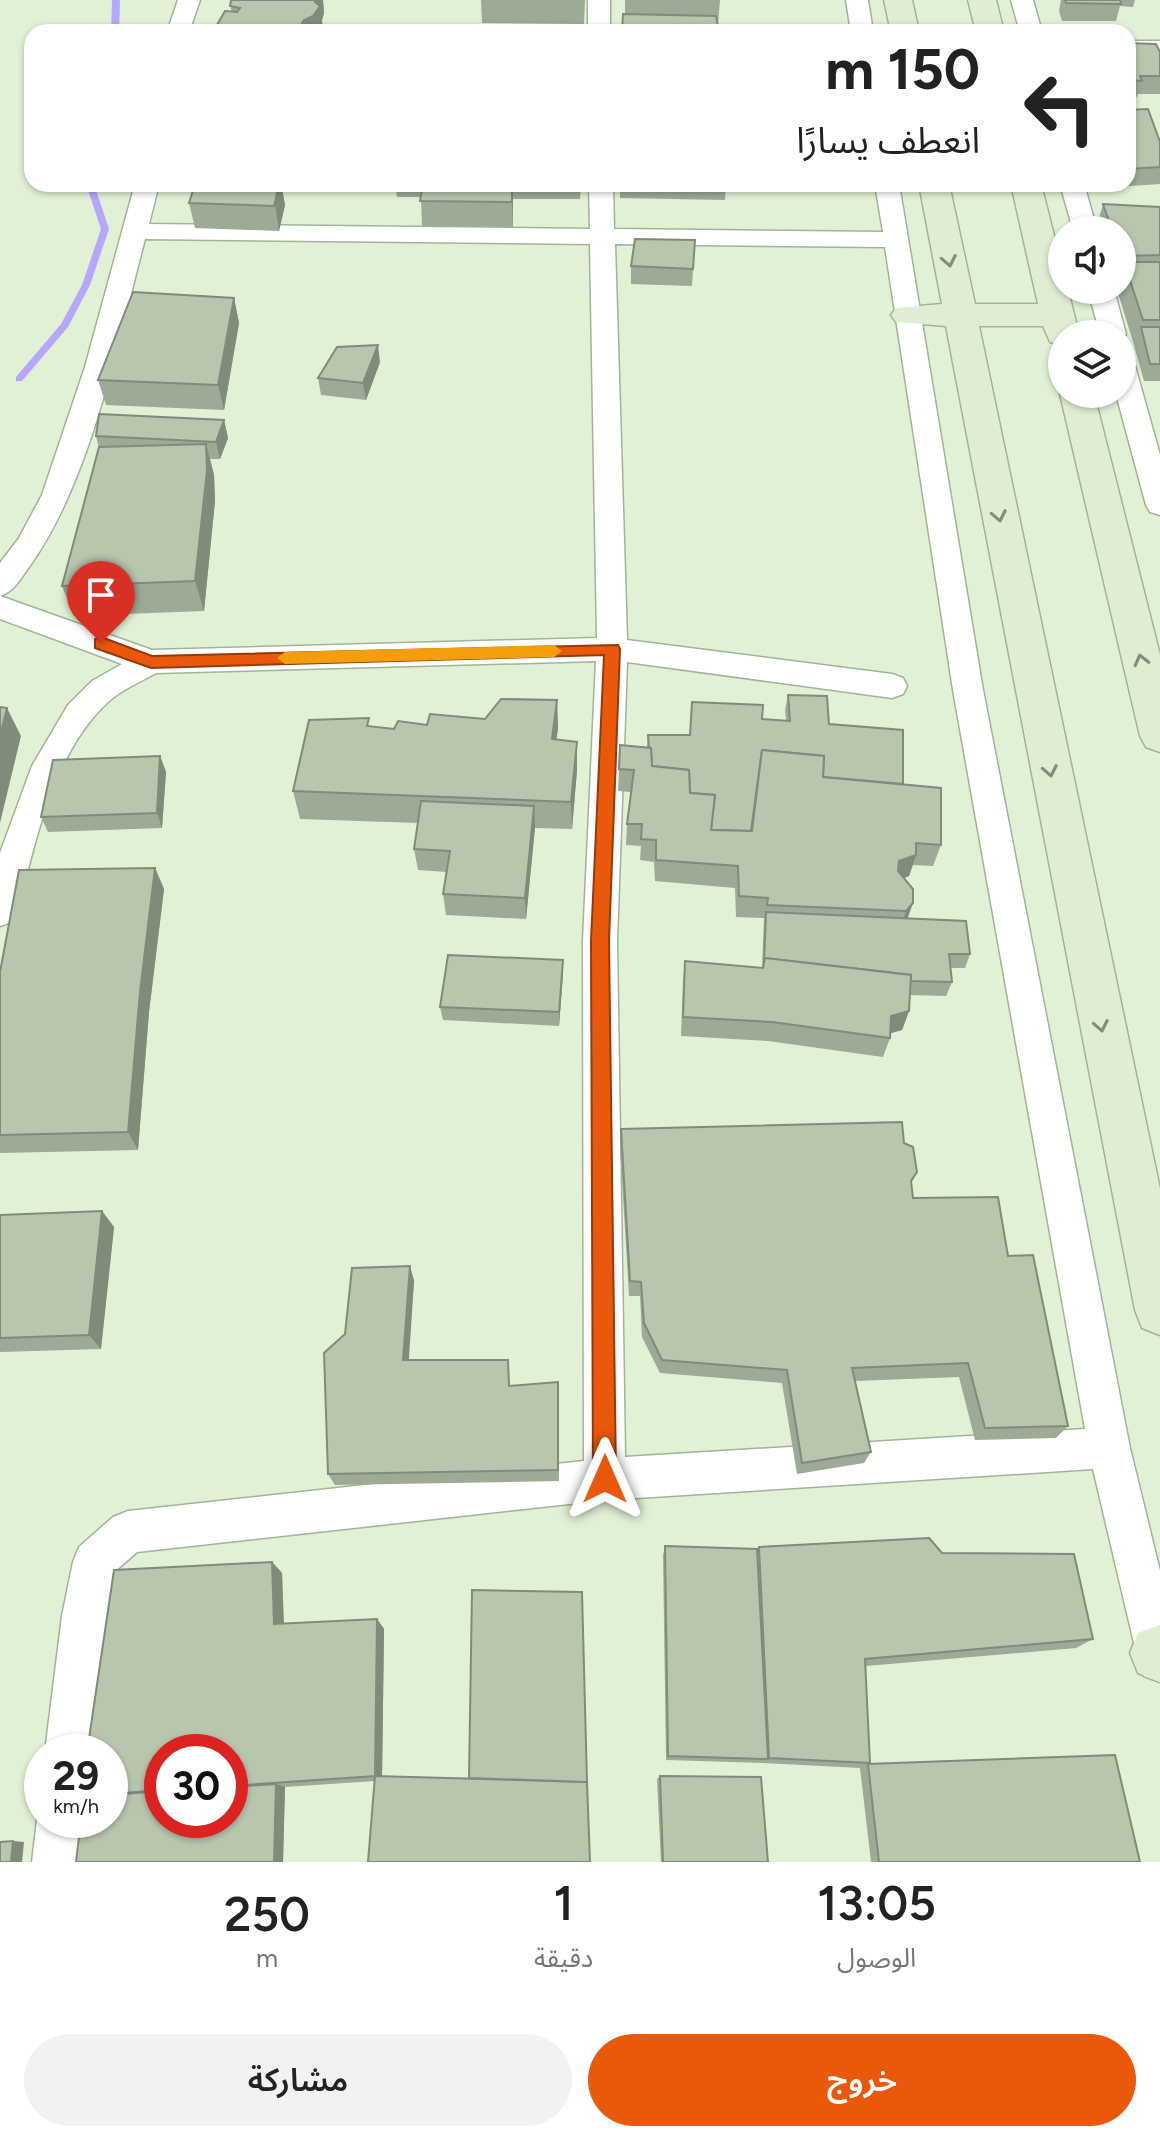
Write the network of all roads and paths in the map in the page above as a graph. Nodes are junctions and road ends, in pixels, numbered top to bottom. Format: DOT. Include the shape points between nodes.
graph roads {
  1 [pos="189,0"];
  2 [pos="599,0"];
  3 [pos="857,0"];
  4 [pos="898,0"];
  5 [pos="982,0"];
  6 [pos="1022,0"];
  7 [pos="181,24"];
  8 [pos="599,24"];
  9 [pos="861,24"];
  10 [pos="903,24"];
  11 [pos="988,24"];
  12 [pos="1029,24"];
  13 [pos="1136,48"];
  14 [pos="1160,48"];
  15 [pos="145,192"];
  16 [pos="601,192"];
  17 [pos="888,192"];
  18 [pos="936,192"];
  19 [pos="1028,192"];
  20 [pos="1074,192"];
  21 [pos="1081,216"];
  22 [pos="134,231"];
  23 [pos="601,239"];
  24 [pos="896,240"];
  25 [pos="908,315"];
  26 [pos="959,315"];
  27 [pos="1059,320"];
  28 [pos="1048,324"];
  29 [pos="1080,408"];
  30 [pos="1133,408"];
  31 [pos="1160,505"];
  32 [pos="0,585"];
  33 [pos="0,607"];
  34 [pos="612,649"];
  35 [pos="151,662"];
  36 [pos="892,686"];
  37 [pos="1160,736"];
  38 [pos="0,912"];
  39 [pos="1160,1310"];
  40 [pos="1109,1448"];
  41 [pos="605,1479"];
  42 [pos="1159,1655"];
  43 [pos="70,1734"];
  44 [pos="58,1838"];
  45 [pos="55,1862"];
  1 -- 7 [label="street"];
  2 -- 8 [label="street"];
  3 -- 9 [label="street"];
  4 -- 10 [label="main road"];
  5 -- 11 [label="main road"];
  6 -- 12 [label="street"];
  13 -- 14 [label="street"];
  15 -- 22 [label="street"];
  16 -- 23 [label="street"];
  17 -- 24 [label="street"];
  18 -- 26 [label="main road, one-way"];
  19 -- 27 [label="main road"];
  20 -- 21 [label="street"];
  22 -- 23 [label="street"];
  22 -- 32 [label="street" via="98,367 56,495"];
  23 -- 24 [label="street"];
  23 -- 34 [label="street"];
  24 -- 25 [label="street"];
  25 -- 26 [label="main road"];
  25 -- 40 [label="street" via="968,690"];
  26 -- 28 [label="main road"];
  26 -- 39 [label="main road, one-way"];
  37 -- 29 [label="main road, one-way"];
  30 -- 31 [label="street"];
  33 -- 35 [label="street"];
  34 -- 35 [label="street"];
  34 -- 36 [label="street"];
  34 -- 41 [label="street" via="600,941"];
  35 -- 38 [label="street" via="98,693 61,737 17,848"];
  40 -- 41 [label="street"];
  40 -- 42 [label="street"];
  41 -- 43 [label="street" via="128,1532 94,1562"];
  44 -- 45 [label="street"];
}
